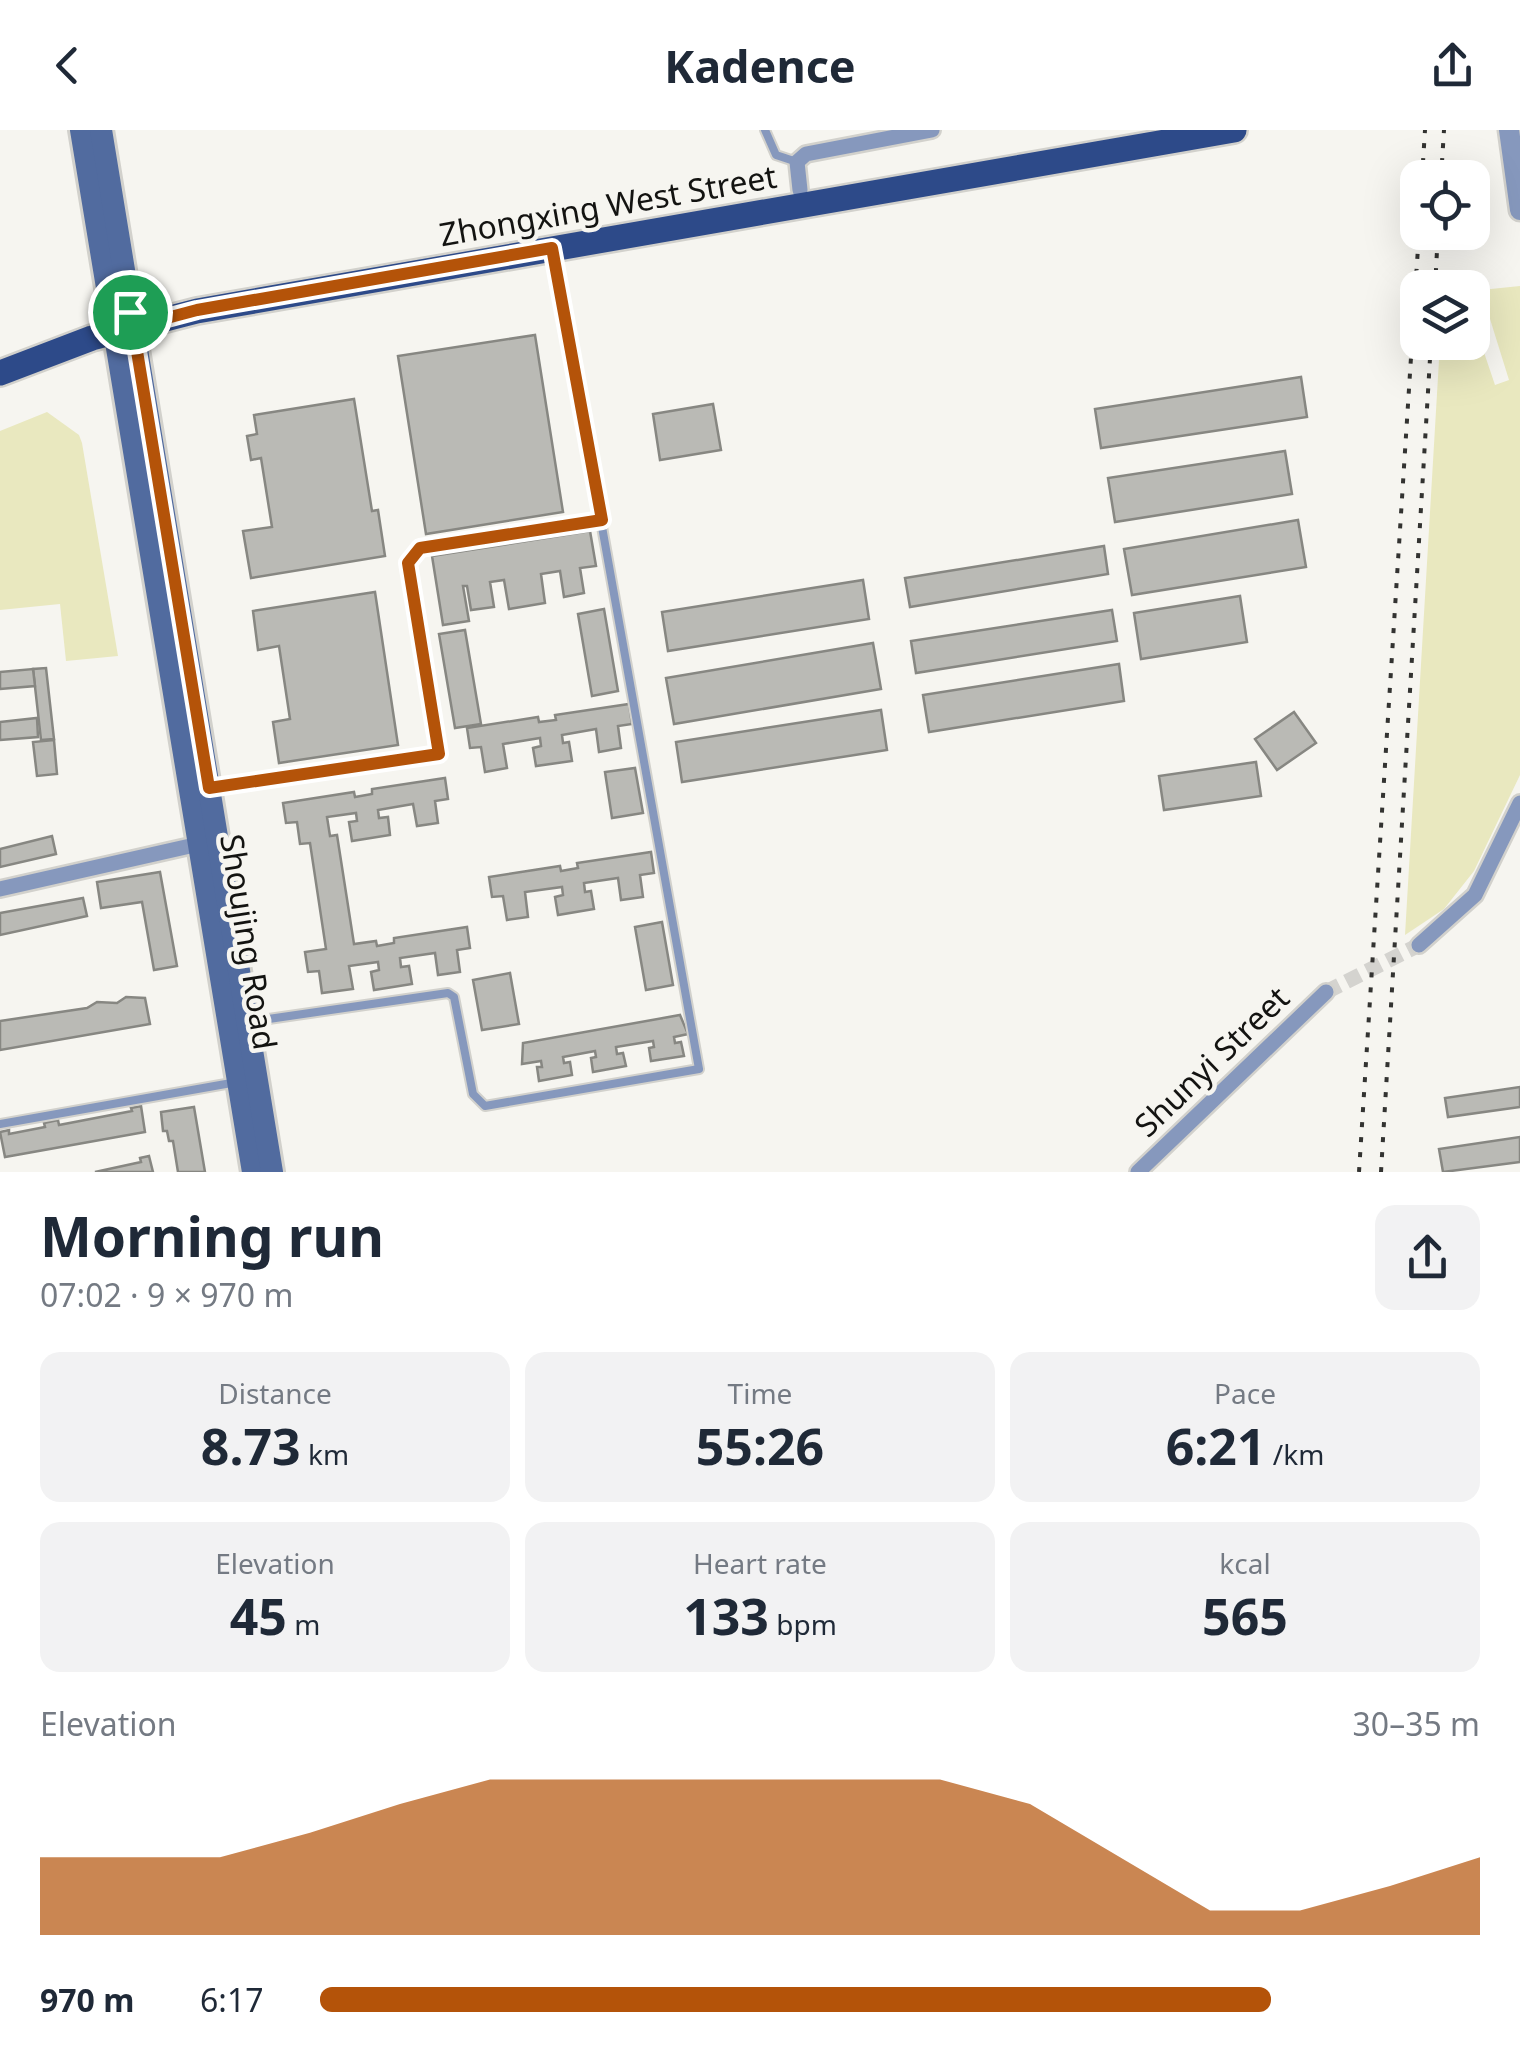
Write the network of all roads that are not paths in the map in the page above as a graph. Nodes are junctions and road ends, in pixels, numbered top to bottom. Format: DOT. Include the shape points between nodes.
graph roads {
  1 [pos="81,130"];
  2 [pos="101,130"];
  3 [pos="764,130"];
  4 [pos="932,130"];
  5 [pos="1133,130"];
  6 [pos="1234,130"];
  7 [pos="1509,130"];
  8 [pos="797,162"];
  9 [pos="800,190"];
  10 [pos="1520,210"];
  11 [pos="552,248"];
  12 [pos="122,322"];
  13 [pos="0,357"];
  14 [pos="0,374"];
  15 [pos="602,520"];
  16 [pos="209,788"];
  17 [pos="1520,804"];
  18 [pos="199,844"];
  19 [pos="0,888"];
  20 [pos="1419,945"];
  21 [pos="1326,992"];
  22 [pos="248,1022"];
  23 [pos="238,1082"];
  24 [pos="0,1124"];
  25 [pos="253,1172"];
  26 [pos="272,1172"];
  27 [pos="1138,1172"];
  1 -- 12 [label="main road, Shoujing Road"];
  2 -- 12 [label="main road, Shoujing Road"];
  3 -- 8 [label="lane" via="776,155"];
  4 -- 8 [label="street" via="814,151"];
  5 -- 9 [label="main road, Zhongxing West Street"];
  6 -- 11 [label="main road, Zhongxing West Street"];
  7 -- 10 [label="street"];
  8 -- 9 [label="street"];
  9 -- 12 [label="main road, Zhongxing West Street" via="194,295"];
  11 -- 12 [label="main road, Zhongxing West Street"];
  11 -- 15 [label="lane"];
  12 -- 13 [label="main road, Zhongxing West Street"];
  12 -- 14 [label="main road, Zhongxing West Street"];
  12 -- 16 [label="main road, Shoujing Road"];
  12 -- 18 [label="main road, Shoujing Road"];
  15 -- 16 [label="lane" via="420,548 408,563 439,754"];
  15 -- 22 [label="lane" via="698,1069 485,1106 473,1094 448,993"];
  16 -- 22 [label="main road, Shoujing Road"];
  17 -- 20 [label="street" via="1475,895"];
  18 -- 19 [label="street"];
  18 -- 23 [label="main road, Shoujing Road"];
  21 -- 27 [label="street, Shunyi Street"];
  22 -- 26 [label="main road, Shoujing Road"];
  23 -- 24 [label="lane"];
  23 -- 25 [label="main road, Shoujing Road"];
}
